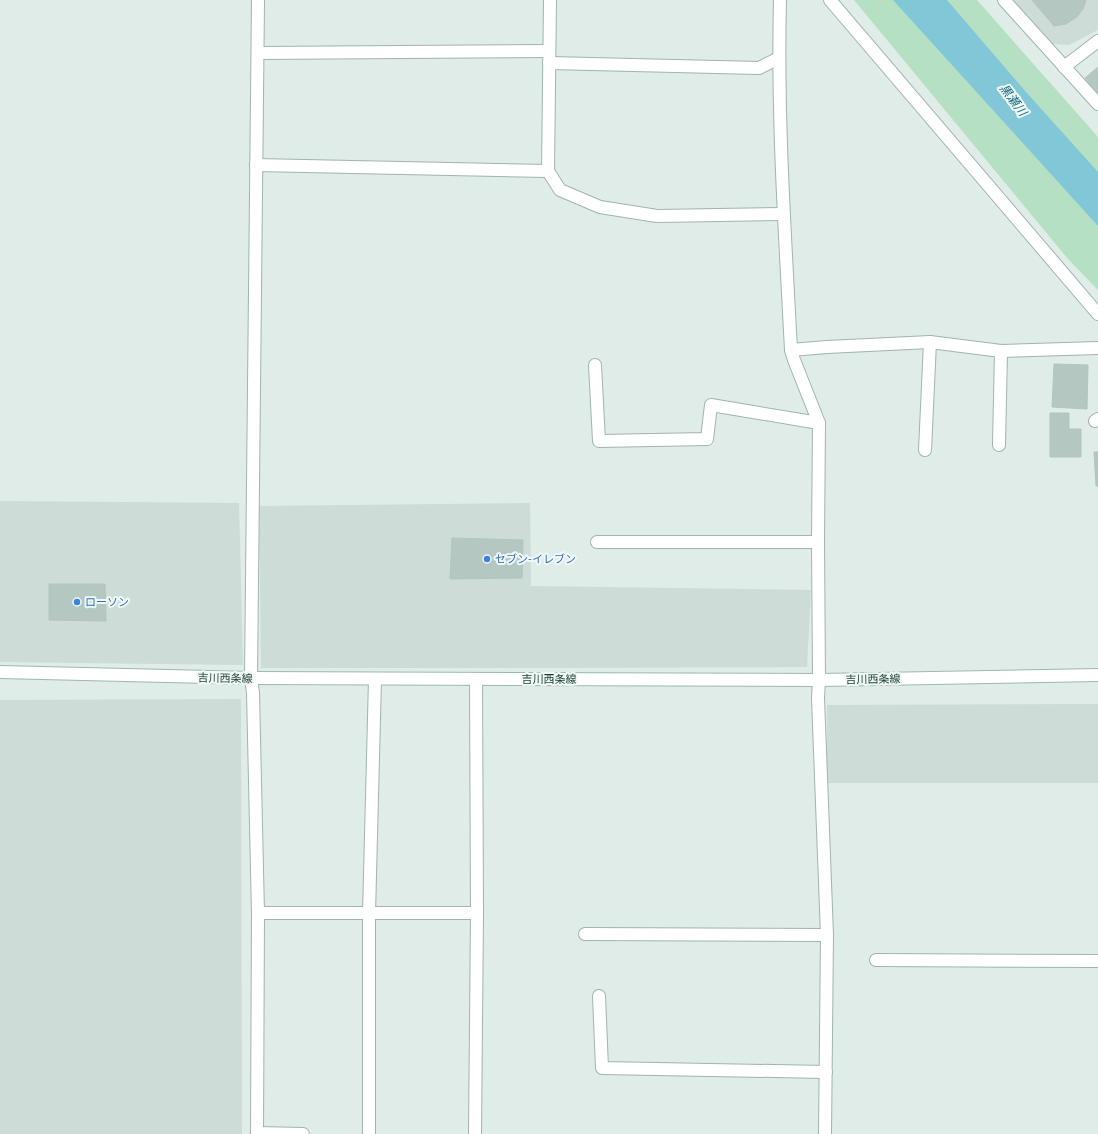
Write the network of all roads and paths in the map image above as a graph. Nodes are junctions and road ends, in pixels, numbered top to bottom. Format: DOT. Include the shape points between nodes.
graph roads {
  1 [pos="258,0"];
  2 [pos="550,0"];
  3 [pos="780,0"];
  4 [pos="830,0"];
  5 [pos="1004,0"];
  6 [pos="1098,41"];
  7 [pos="258,53"];
  8 [pos="549,57"];
  9 [pos="779,58"];
  10 [pos="1064,67"];
  11 [pos="1098,104"];
  12 [pos="256,165"];
  13 [pos="548,171"];
  14 [pos="784,214"];
  15 [pos="1098,314"];
  16 [pos="930,342"];
  17 [pos="1098,348"];
  18 [pos="791,350"];
  19 [pos="1001,350"];
  20 [pos="596,365"];
  21 [pos="819,423"];
  22 [pos="999,445"];
  23 [pos="925,450"];
  24 [pos="597,542"];
  25 [pos="818,542"];
  26 [pos="0,672"];
  27 [pos="1098,675"];
  28 [pos="251,678"];
  29 [pos="375,679"];
  30 [pos="476,679"];
  31 [pos="819,680"];
  32 [pos="258,913"];
  33 [pos="477,913"];
  34 [pos="369,914"];
  35 [pos="585,934"];
  36 [pos="827,935"];
  37 [pos="876,960"];
  38 [pos="1098,961"];
  39 [pos="599,996"];
  40 [pos="826,1072"];
  41 [pos="257,1134"];
  42 [pos="303,1134"];
  43 [pos="369,1134"];
  44 [pos="475,1134"];
  45 [pos="825,1134"];
  1 -- 7 [label="street"];
  2 -- 8 [label="street"];
  3 -- 9 [label="street"];
  4 -- 15 [label="street"];
  5 -- 10 [label="street"];
  6 -- 10 [label="street"];
  7 -- 8 [label="street"];
  7 -- 12 [label="street"];
  8 -- 9 [label="street" via="759,68"];
  8 -- 13 [label="street"];
  9 -- 14 [label="street"];
  10 -- 11 [label="street"];
  12 -- 13 [label="street"];
  12 -- 28 [label="street"];
  13 -- 14 [label="street" via="560,190 600,207 657,216"];
  14 -- 18 [label="street"];
  16 -- 18 [label="street"];
  16 -- 19 [label="street"];
  16 -- 23 [label="street"];
  17 -- 19 [label="street"];
  18 -- 21 [label="street"];
  19 -- 22 [label="street"];
  20 -- 21 [label="street" via="599,441 707,440 711,405"];
  21 -- 25 [label="street"];
  24 -- 25 [label="street"];
  25 -- 31 [label="street"];
  26 -- 28 [label="street, 吉川西条線"];
  27 -- 31 [label="street, 吉川西条線"];
  28 -- 29 [label="street, 吉川西条線"];
  28 -- 32 [label="street"];
  29 -- 30 [label="street, 吉川西条線"];
  29 -- 34 [label="street"];
  30 -- 31 [label="street, 吉川西条線"];
  30 -- 33 [label="street"];
  31 -- 36 [label="street"];
  32 -- 34 [label="street"];
  32 -- 41 [label="street"];
  33 -- 34 [label="street"];
  33 -- 44 [label="street"];
  34 -- 43 [label="street"];
  35 -- 36 [label="street"];
  36 -- 40 [label="street"];
  37 -- 38 [label="street"];
  39 -- 40 [label="street" via="602,1068"];
  40 -- 45 [label="street"];
  41 -- 42 [label="street"];
}
